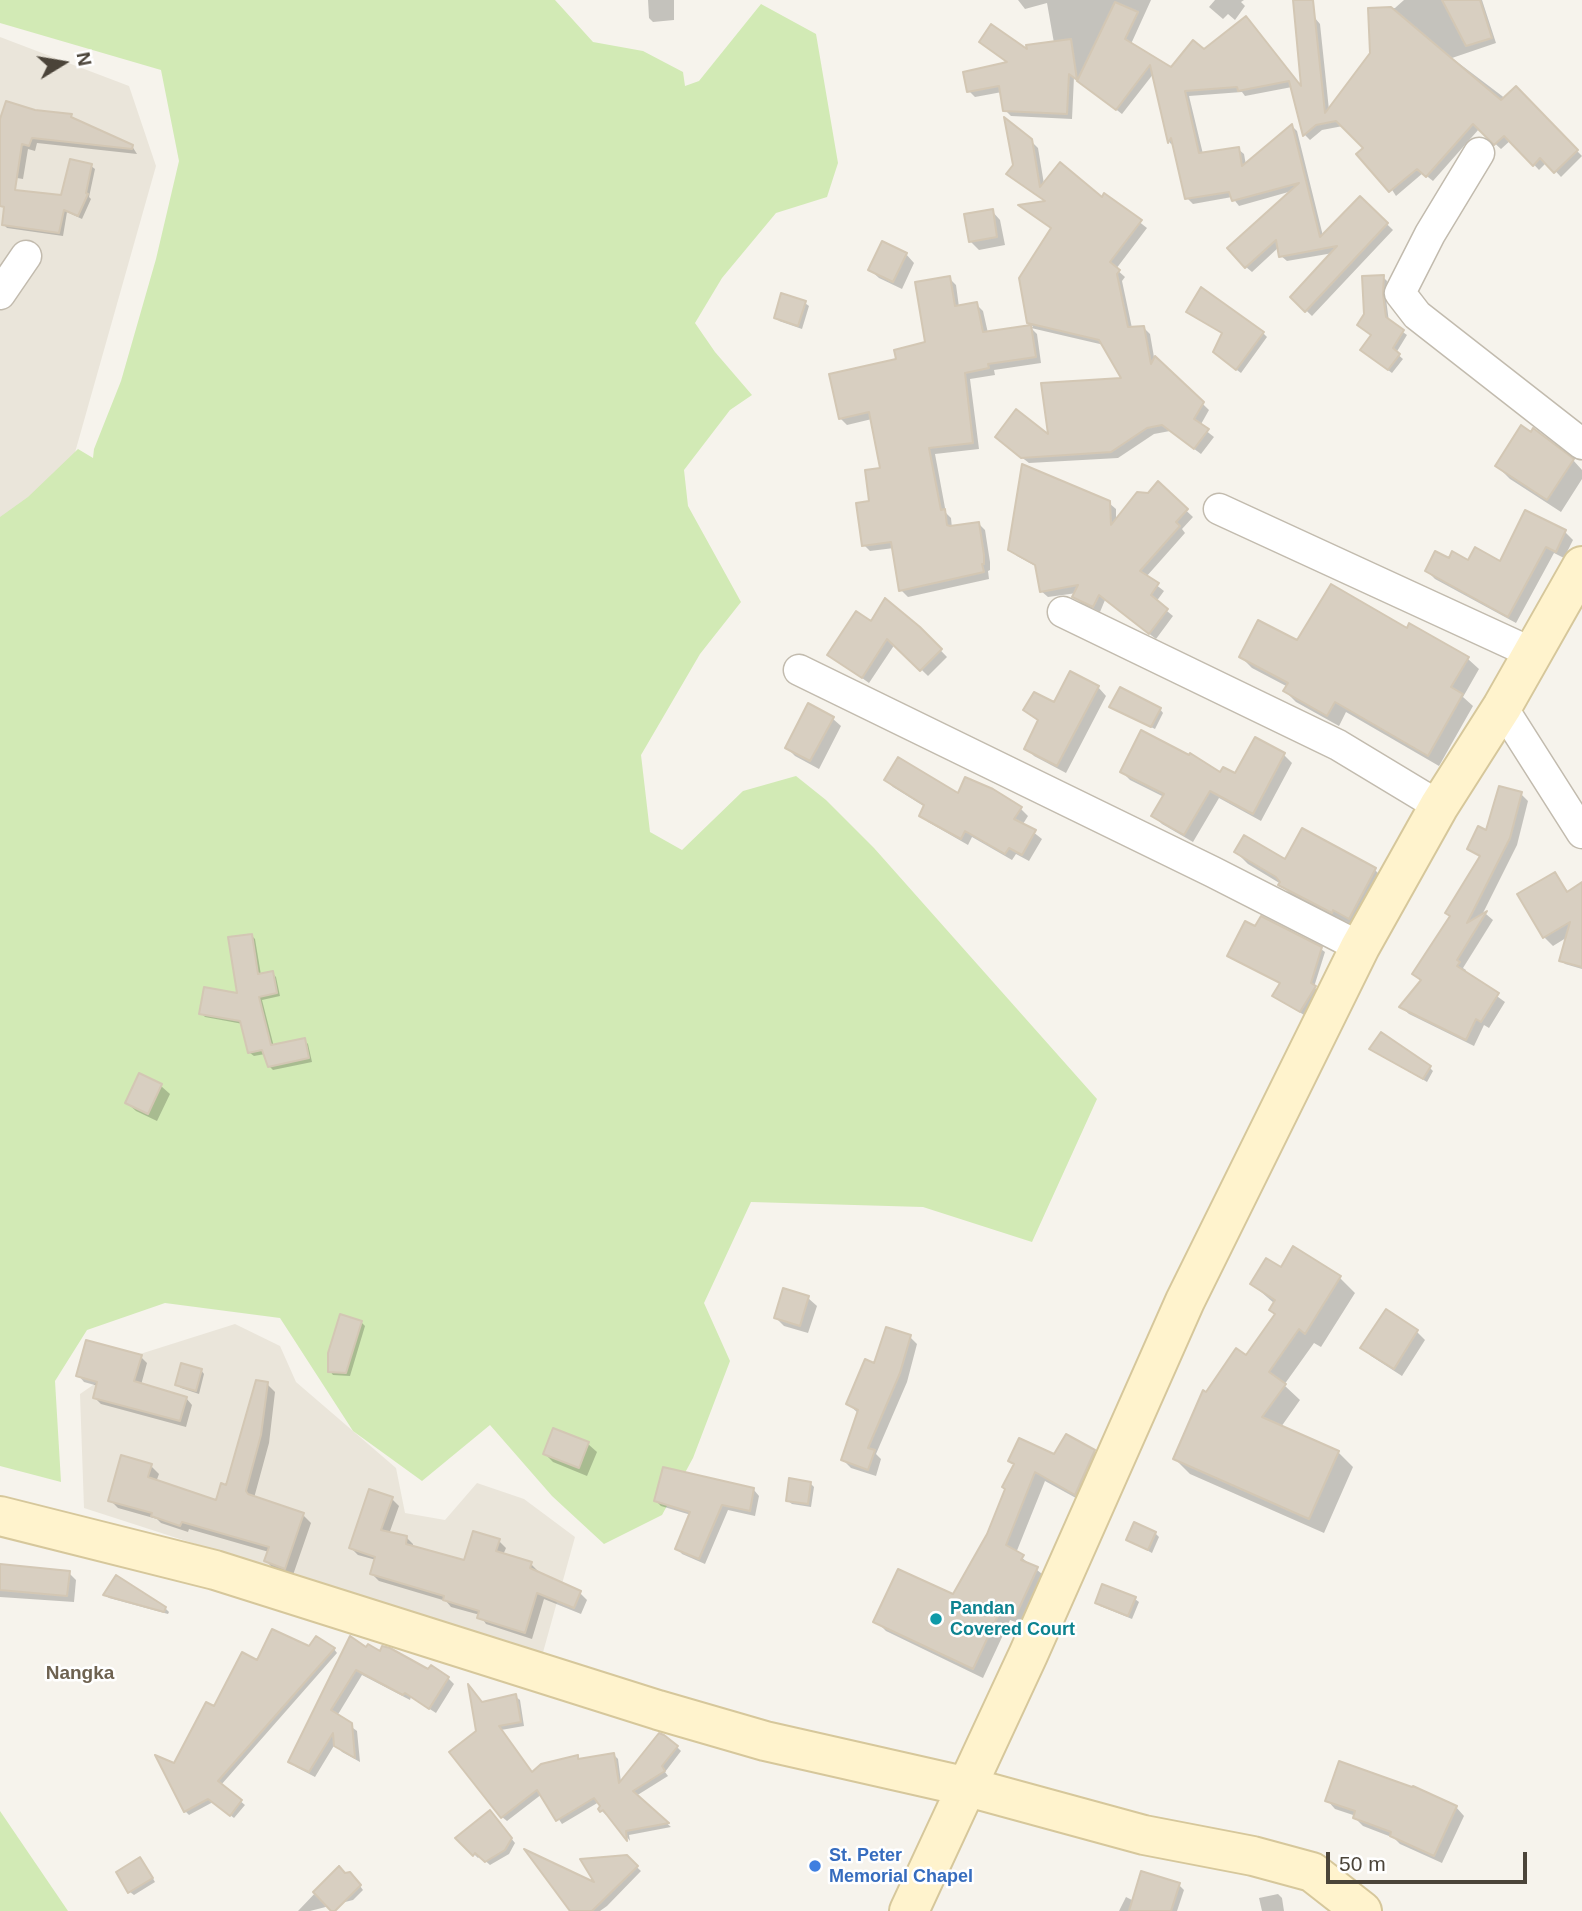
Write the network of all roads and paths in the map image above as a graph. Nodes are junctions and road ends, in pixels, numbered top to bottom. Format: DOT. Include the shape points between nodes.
graph roads {
  1 [pos="1479,153"];
  2 [pos="26,256"];
  3 [pos="0,294"];
  4 [pos="1582,444"];
  5 [pos="1219,509"];
  6 [pos="1582,566"];
  7 [pos="1063,612"];
  8 [pos="1532,653"];
  9 [pos="799,670"];
  10 [pos="1502,707"];
  11 [pos="1439,806"];
  12 [pos="1582,833"];
  13 [pos="1360,947"];
  14 [pos="0,1516"];
  15 [pos="968,1787"];
  16 [pos="909,1911"];
  17 [pos="1362,1911"];
  1 -- 4 [label="street" via="1400,293 1417,315"];
  2 -- 3 [label="street"];
  5 -- 8 [label="street"];
  6 -- 8 [label="street"];
  7 -- 11 [label="street" via="1338,745"];
  8 -- 10 [label="street"];
  9 -- 13 [label="street"];
  10 -- 11 [label="street"];
  10 -- 12 [label="street"];
  11 -- 13 [label="street"];
  13 -- 15 [label="street" via="1185,1301"];
  14 -- 15 [label="street" via="215,1570 765,1741"];
  15 -- 16 [label="street"];
  15 -- 17 [label="street" via="1143,1835 1312,1872"];
}
